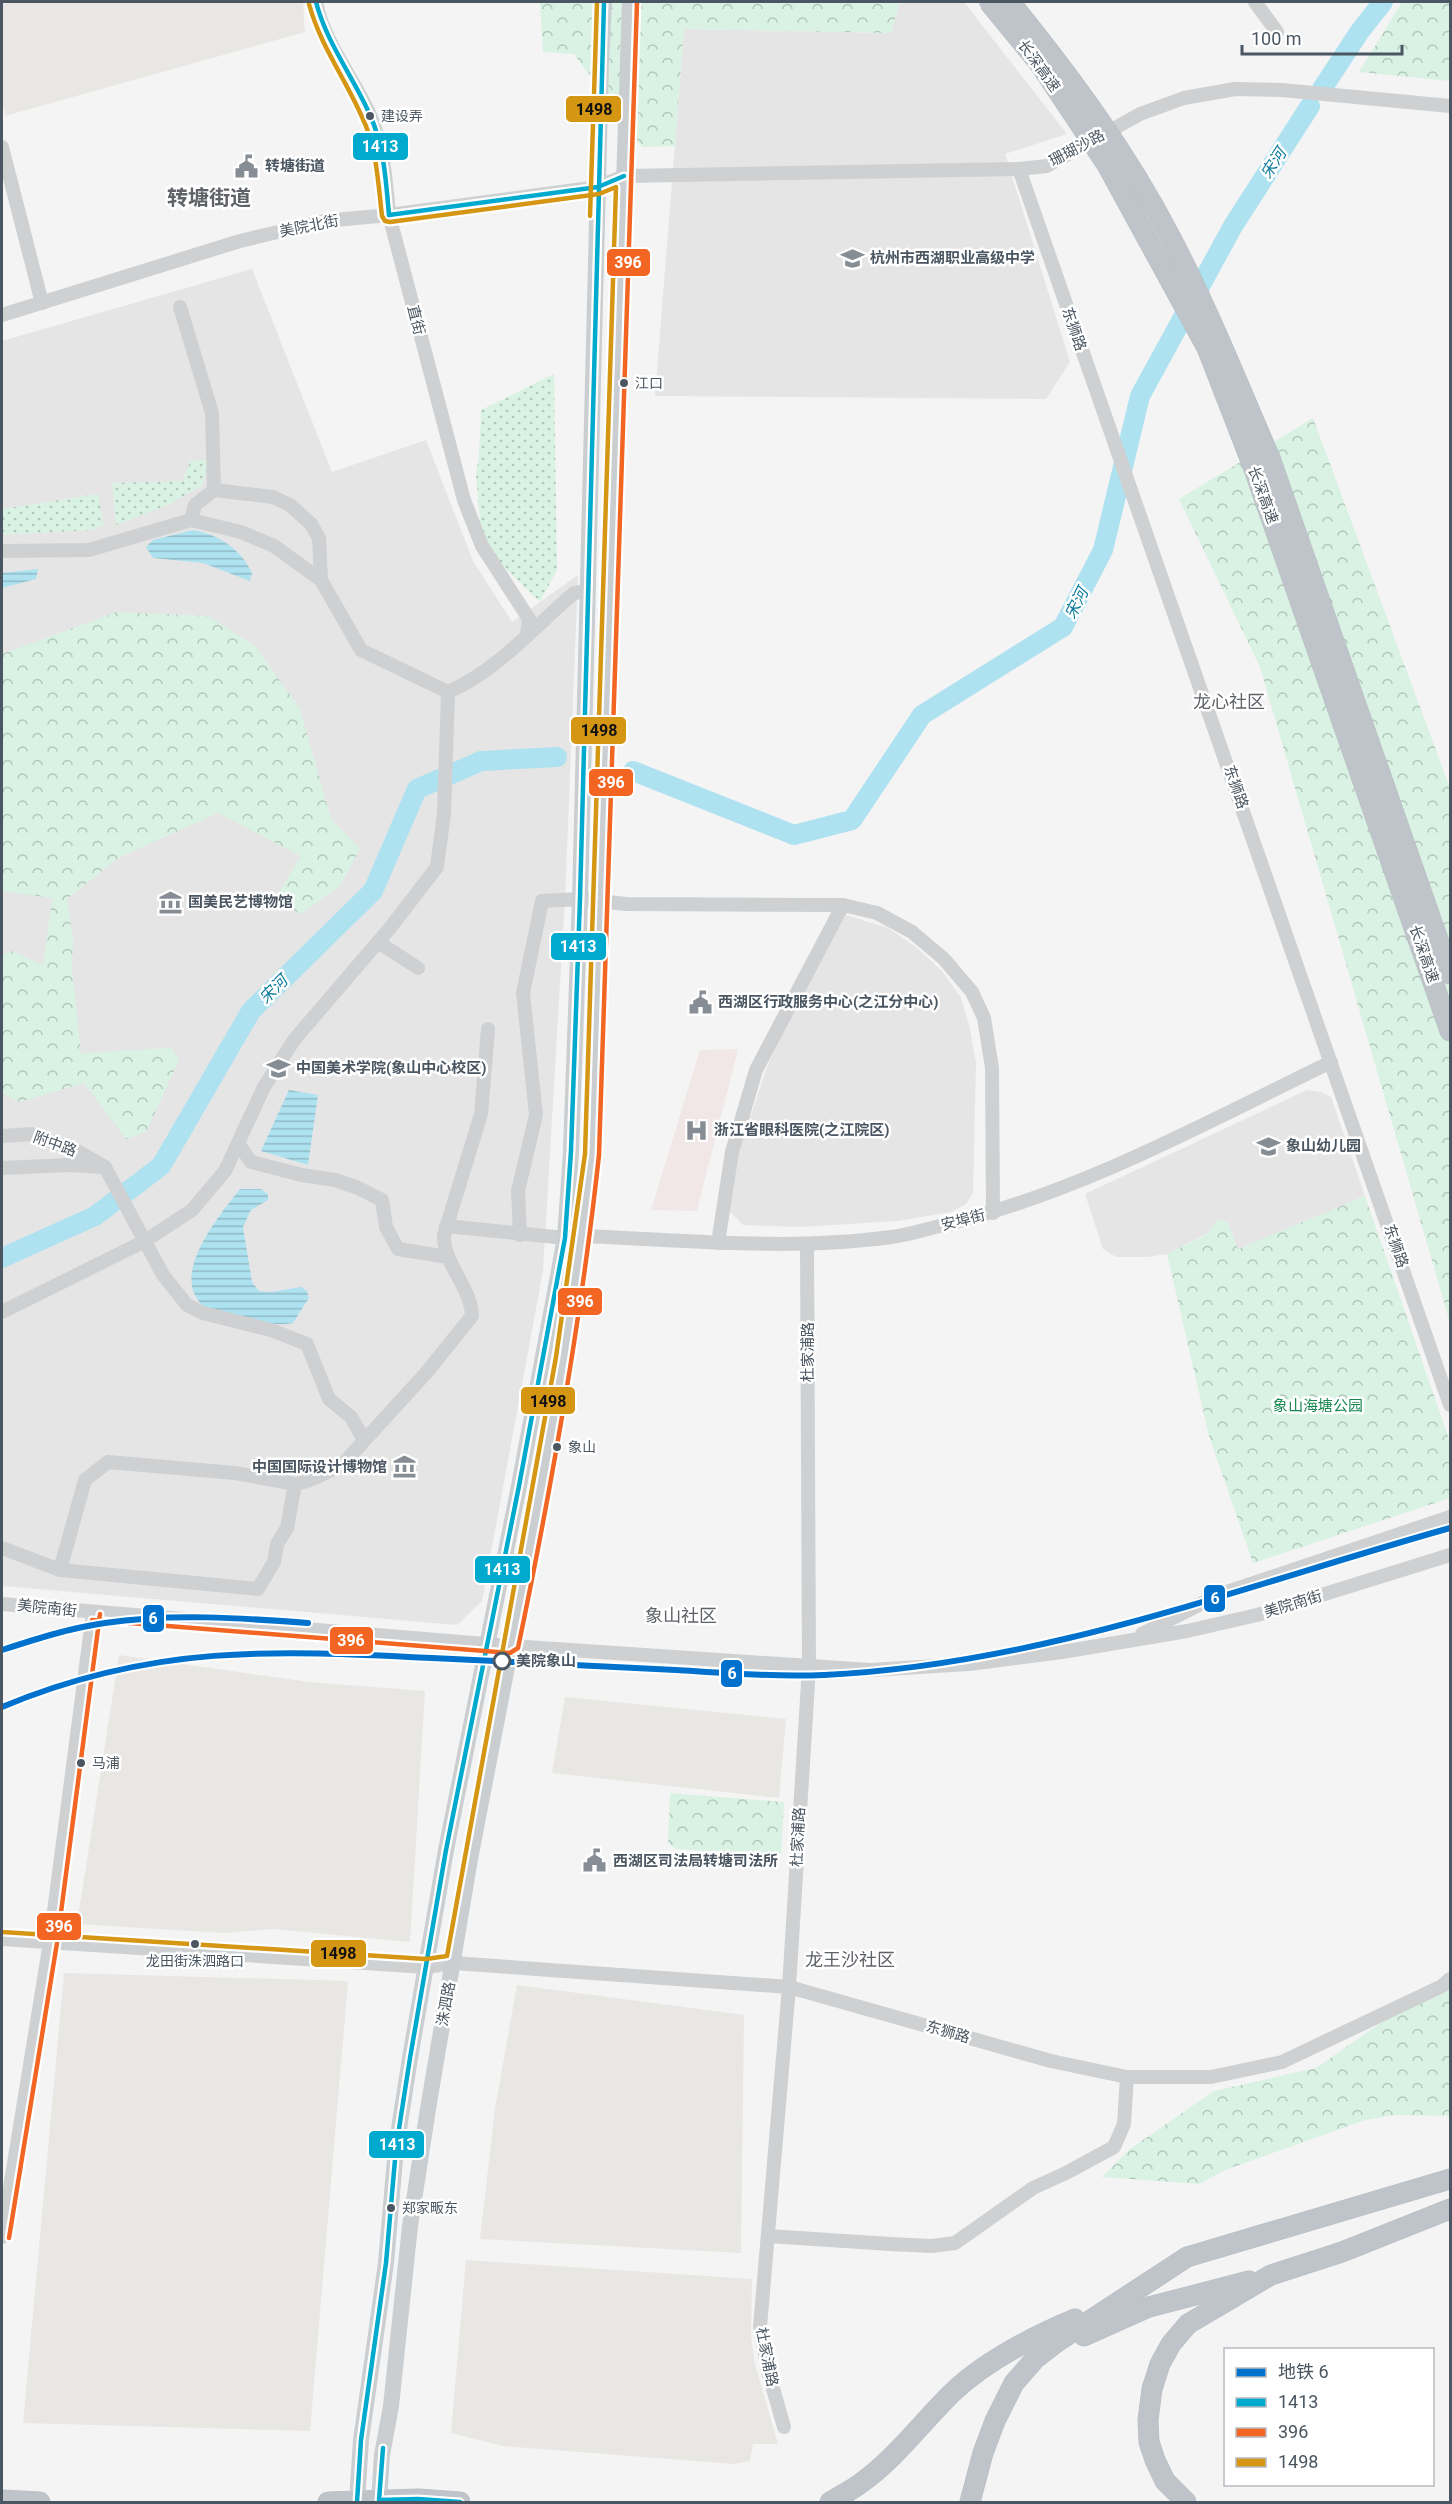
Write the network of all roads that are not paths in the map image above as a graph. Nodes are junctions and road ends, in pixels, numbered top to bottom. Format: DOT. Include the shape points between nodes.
graph roads {
  1 [pos="316,2"];
  2 [pos="604,2"];
  3 [pos="630,2"];
  4 [pos="989,2"];
  5 [pos="1010,2"];
  6 [pos="1255,2"];
  7 [pos="1277,32"];
  8 [pos="1450,106"];
  9 [pos="2,147"];
  10 [pos="1019,169"];
  11 [pos="624,176"];
  12 [pos="598,187"];
  13 [pos="389,215"];
  14 [pos="42,303"];
  15 [pos="180,307"];
  16 [pos="2,315"];
  17 [pos="1262,463"];
  18 [pos="214,490"];
  19 [pos="191,520"];
  20 [pos="2,551"];
  21 [pos="321,580"];
  22 [pos="587,591"];
  23 [pos="527,634"];
  24 [pos="448,692"];
  25 [pos="580,899"];
  26 [pos="601,899"];
  27 [pos="843,905"];
  28 [pos="378,942"];
  29 [pos="418,968"];
  30 [pos="1450,974"];
  31 [pos="488,1029"];
  32 [pos="1450,1031"];
  33 [pos="1331,1062"];
  34 [pos="2,1136"];
  35 [pos="238,1143"];
  36 [pos="105,1167"];
  37 [pos="2,1168"];
  38 [pos="993,1213"];
  39 [pos="446,1226"];
  40 [pos="520,1234"];
  41 [pos="583,1236"];
  42 [pos="565,1239"];
  43 [pos="145,1241"];
  44 [pos="718,1243"];
  45 [pos="807,1244"];
  46 [pos="448,1257"];
  47 [pos="2,1312"];
  48 [pos="1450,1405"];
  49 [pos="364,1440"];
  50 [pos="295,1484"];
  51 [pos="1450,1517"];
  52 [pos="2,1548"];
  53 [pos="1450,1555"];
  54 [pos="60,1570"];
  55 [pos="2,1604"];
  56 [pos="93,1613"];
  57 [pos="1132,1639"];
  58 [pos="486,1644"];
  59 [pos="511,1646"];
  60 [pos="809,1667"];
  61 [pos="2,1939"];
  62 [pos="50,1942"];
  63 [pos="453,1963"];
  64 [pos="426,1967"];
  65 [pos="1450,1979"];
  66 [pos="789,1987"];
  67 [pos="1127,2077"];
  68 [pos="1450,2179"];
  69 [pos="1450,2208"];
  70 [pos="768,2236"];
  71 [pos="2,2237"];
  72 [pos="1271,2275"];
  73 [pos="1122,2299"];
  74 [pos="1018,2386"];
  75 [pos="784,2427"];
  76 [pos="2,2500"];
  77 [pos="357,2501"];
  78 [pos="379,2501"];
  79 [pos="40,2502"];
  80 [pos="328,2502"];
  81 [pos="460,2502"];
  82 [pos="830,2502"];
  83 [pos="970,2502"];
  84 [pos="980,2502"];
  85 [pos="1186,2502"];
  1 -- 13 [label="street, 直街" via="321,23 377,133"];
  2 -- 12 [label="main road, 洙泗路"];
  3 -- 11 [label="main road, 洙泗路"];
  4 -- 17 [label="highway, 长深高速, bridge" via="1039,63 1113,175 1207,348"];
  5 -- 17 [label="highway, 长深高速, bridge" via="1116,143 1171,237 1218,337"];
  6 -- 7 [label="street"];
  8 -- 10 [label="street, 珊瑚沙路" via="1235,89 1184,98 1140,114 1047,166"];
  9 -- 14 [label="street"];
  10 -- 11 [label="street, 珊瑚沙路"];
  10 -- 33 [label="street, 东狮路"];
  11 -- 12 [label="street, 美院北街"];
  11 -- 26 [label="main road, 洙泗路"];
  12 -- 13 [label="street, 美院北街"];
  12 -- 22 [label="main road, 洙泗路"];
  13 -- 14 [label="street, 美院北街" via="324,221 240,241"];
  13 -- 23 [label="street, 直街" via="464,500 482,546 529,620"];
  14 -- 16 [label="street, 美院北街"];
  15 -- 18 [label="street" via="212,413"];
  17 -- 30 [label="highway, 长深高速"];
  17 -- 32 [label="highway, 长深高速"];
  18 -- 19 [label="street" via="195,505"];
  18 -- 21 [label="street" via="273,497 290,505 311,524 319,538"];
  19 -- 20 [label="street" via="89,550"];
  19 -- 21 [label="street" via="259,539"];
  21 -- 24 [label="street" via="361,650"];
  22 -- 23 [label="street" via="574,593"];
  22 -- 25 [label="main road, 洙泗路"];
  23 -- 24 [label="street" via="490,668"];
  24 -- 28 [label="street" via="444,813 437,867"];
  25 -- 26 [label="street"];
  25 -- 40 [label="street" via="542,901 524,993 536,1115 518,1191"];
  25 -- 42 [label="main road, 洙泗路"];
  26 -- 27 [label="street" via="626,904"];
  26 -- 41 [label="main road, 洙泗路" via="592,1155"];
  27 -- 38 [label="street" via="877,913 912,932 944,959 972,992 984,1018 992,1068"];
  27 -- 44 [label="street" via="756,1070 732,1152"];
  28 -- 29 [label="street"];
  28 -- 35 [label="street" via="294,1040 264,1087"];
  31 -- 39 [label="street" via="481,1114"];
  33 -- 38 [label="street, 安埠街" via="1120,1165"];
  33 -- 48 [label="street, 东狮路"];
  34 -- 36 [label="street, 附中路" via="32,1134"];
  35 -- 43 [label="street" via="225,1170 192,1210"];
  35 -- 46 [label="street" via="251,1162 356,1186 382,1200 386,1227 398,1249"];
  36 -- 37 [label="street"];
  36 -- 43 [label="street"];
  38 -- 45 [label="street, 安埠街" via="892,1237"];
  39 -- 40 [label="street, 安埠街"];
  39 -- 46 [label="street" via="444,1243"];
  40 -- 42 [label="street, 安埠街"];
  41 -- 42 [label="street, 安埠街"];
  41 -- 44 [label="street, 安埠街"];
  41 -- 59 [label="main road, 洙泗路" via="549,1449"];
  42 -- 58 [label="main road, 洙泗路"];
  43 -- 47 [label="street"];
  43 -- 49 [label="street" via="163,1275 187,1305 307,1344 329,1399 351,1418"];
  44 -- 45 [label="street, 安埠街"];
  45 -- 60 [label="street, 杜家浦路"];
  46 -- 49 [label="street" via="466,1293 472,1316"];
  49 -- 50 [label="street" via="342,1465 308,1482"];
  50 -- 54 [label="street" via="235,1473 108,1462 85,1480"];
  50 -- 54 [label="street" via="287,1528 258,1589"];
  51 -- 57 [label="street, 美院南街" via="1218,1595"];
  52 -- 54 [label="street"];
  53 -- 57 [label="street, 美院南街" via="1257,1615"];
  55 -- 56 [label="street, 美院南街"];
  56 -- 58 [label="street, 美院南街"];
  56 -- 62 [label="street"];
  57 -- 60 [label="street, 美院南街" via="969,1664 870,1670"];
  58 -- 59 [label="street, 美院南街"];
  58 -- 64 [label="main road, 洙泗路"];
  59 -- 60 [label="street, 美院南街"];
  59 -- 63 [label="main road, 洙泗路"];
  60 -- 66 [label="street, 杜家浦路"];
  61 -- 62 [label="street, 东狮路"];
  62 -- 64 [label="street, 东狮路"];
  62 -- 71 [label="street"];
  63 -- 64 [label="street, 东狮路"];
  63 -- 66 [label="street, 东狮路"];
  63 -- 78 [label="main road, 洙泗路" via="410,2226"];
  64 -- 77 [label="main road, 洙泗路" via="396,2148"];
  65 -- 67 [label="street, 东狮路" via="1282,2062 1211,2077"];
  66 -- 67 [label="street, 东狮路" via="1052,2061"];
  66 -- 70 [label="street, 杜家浦路"];
  67 -- 70 [label="street" via="1124,2124 1114,2147 1033,2188 955,2243 932,2246"];
  68 -- 73 [label="highway" via="1187,2257"];
  69 -- 72 [label="highway" via="1342,2252"];
  70 -- 75 [label="street, 杜家浦路" via="760,2327"];
  72 -- 74 [label="highway" via="1149,2307 1093,2331 1070,2343"];
  72 -- 85 [label="highway" via="1188,2324 1160,2364 1152,2389 1149,2442 1166,2481"];
  73 -- 74 [label="highway" via="1042,2354"];
  73 -- 82 [label="highway" via="1044,2332 988,2365 954,2391 862,2483"];
  74 -- 83 [label="highway" via="995,2421"];
  74 -- 84 [label="highway" via="986,2474"];
  76 -- 79 [label="highway"];
  77 -- 78 [label="highway"];
  77 -- 80 [label="highway"];
  78 -- 81 [label="highway"];
}
